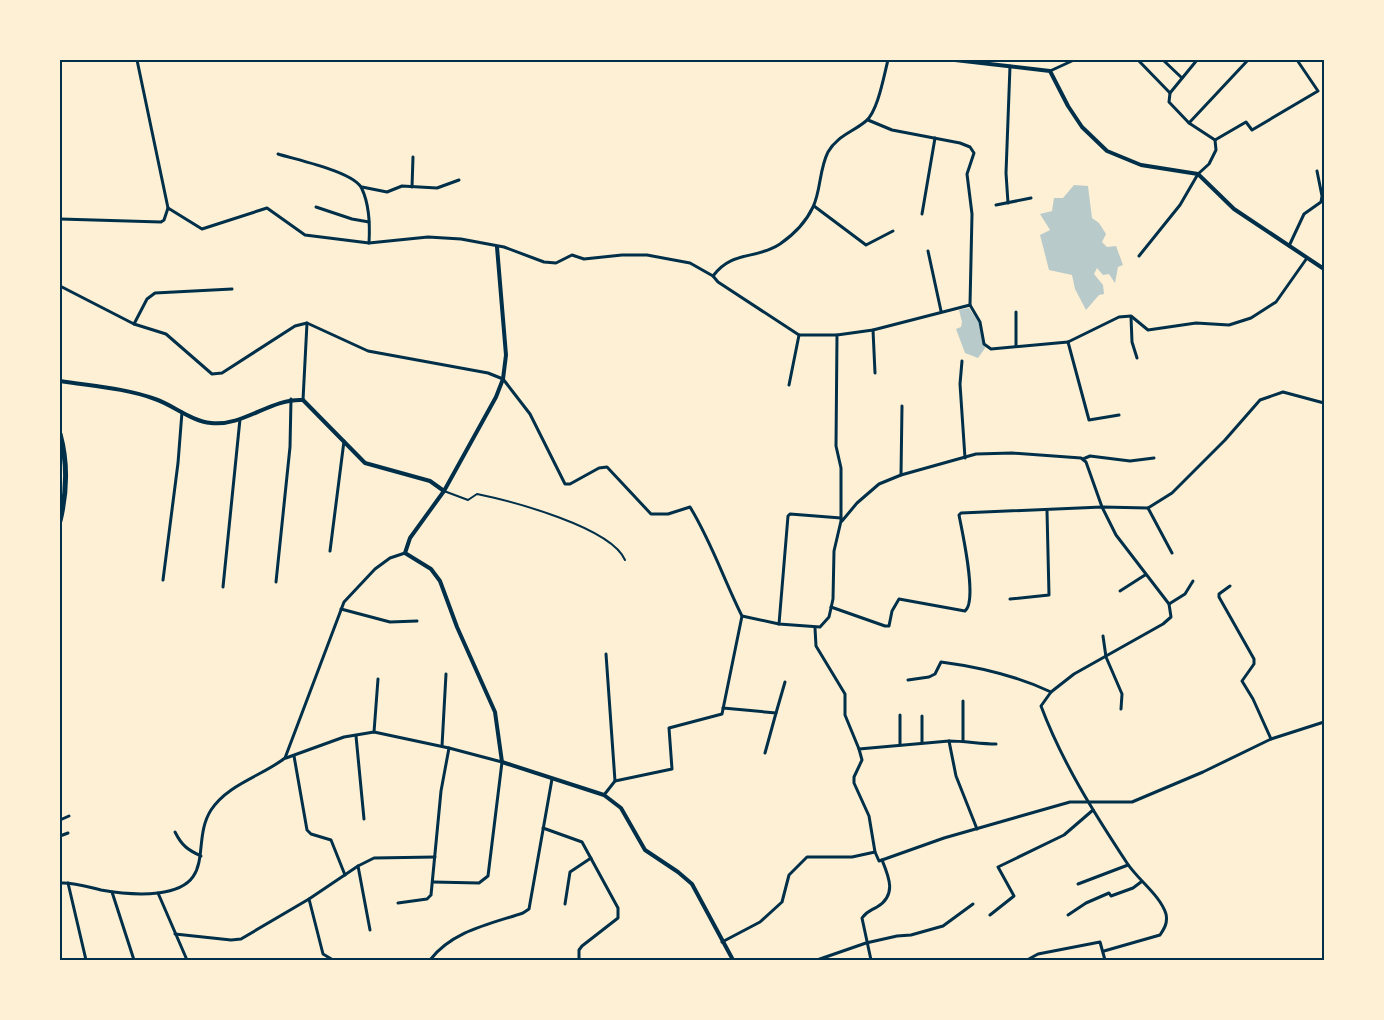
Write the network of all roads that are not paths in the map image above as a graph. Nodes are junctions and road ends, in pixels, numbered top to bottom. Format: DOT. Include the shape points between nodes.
graph roads {
  1 [pos="137,60"];
  2 [pos="888,60"];
  3 [pos="955,60"];
  4 [pos="1074,60"];
  5 [pos="1138,60"];
  6 [pos="1163,60"];
  7 [pos="1197,60"];
  8 [pos="1248,60"];
  9 [pos="1297,60"];
  10 [pos="969,61"];
  11 [pos="1010,65"];
  12 [pos="1050,71"];
  13 [pos="1182,78"];
  14 [pos="1170,94"];
  15 [pos="868,120"];
  16 [pos="1189,123"];
  17 [pos="934,138"];
  18 [pos="1215,140"];
  19 [pos="278,154"];
  20 [pos="413,157"];
  21 [pos="1317,172"];
  22 [pos="1198,174"];
  23 [pos="459,180"];
  24 [pos="362,187"];
  25 [pos="412,187"];
  26 [pos="1031,198"];
  27 [pos="1008,203"];
  28 [pos="996,205"];
  29 [pos="814,206"];
  30 [pos="168,208"];
  31 [pos="316,208"];
  32 [pos="922,214"];
  33 [pos="60,219"];
  34 [pos="369,222"];
  35 [pos="893,231"];
  36 [pos="369,243"];
  37 [pos="1289,246"];
  38 [pos="497,247"];
  39 [pos="928,251"];
  40 [pos="1139,256"];
  41 [pos="1307,258"];
  42 [pos="1324,269"];
  43 [pos="713,276"];
  44 [pos="60,286"];
  45 [pos="232,289"];
  46 [pos="970,305"];
  47 [pos="941,311"];
  48 [pos="1016,312"];
  49 [pos="1131,316"];
  50 [pos="307,322"];
  51 [pos="134,324"];
  52 [pos="873,330"];
  53 [pos="799,335"];
  54 [pos="838,335"];
  55 [pos="1068,342"];
  56 [pos="1016,346"];
  57 [pos="1137,358"];
  58 [pos="962,361"];
  59 [pos="875,374"];
  60 [pos="503,379"];
  61 [pos="60,381"];
  62 [pos="789,385"];
  63 [pos="291,399"];
  64 [pos="303,400"];
  65 [pos="1324,403"];
  66 [pos="902,406"];
  67 [pos="182,412"];
  68 [pos="1119,415"];
  69 [pos="240,419"];
  70 [pos="60,434"];
  71 [pos="344,441"];
  72 [pos="965,458"];
  73 [pos="1154,458"];
  74 [pos="1083,459"];
  75 [pos="901,475"];
  76 [pos="444,491"];
  77 [pos="1102,507"];
  78 [pos="1148,508"];
  79 [pos="1047,511"];
  80 [pos="841,520"];
  81 [pos="60,521"];
  82 [pos="330,551"];
  83 [pos="1172,552"];
  84 [pos="406,553"];
  85 [pos="625,560"];
  86 [pos="1145,575"];
  87 [pos="163,580"];
  88 [pos="1193,581"];
  89 [pos="276,582"];
  90 [pos="1230,586"];
  91 [pos="223,587"];
  92 [pos="1120,591"];
  93 [pos="1010,600"];
  94 [pos="1169,604"];
  95 [pos="832,607"];
  96 [pos="341,609"];
  97 [pos="742,616"];
  98 [pos="417,621"];
  99 [pos="779,624"];
  100 [pos="815,628"];
  101 [pos="1103,636"];
  102 [pos="606,654"];
  103 [pos="1106,657"];
  104 [pos="446,674"];
  105 [pos="378,678"];
  106 [pos="908,680"];
  107 [pos="785,682"];
  108 [pos="1051,692"];
  109 [pos="963,701"];
  110 [pos="723,708"];
  111 [pos="1121,709"];
  112 [pos="776,713"];
  113 [pos="900,715"];
  114 [pos="922,716"];
  115 [pos="1324,722"];
  116 [pos="374,732"];
  117 [pos="356,736"];
  118 [pos="1271,739"];
  119 [pos="949,741"];
  120 [pos="963,741"];
  121 [pos="922,743"];
  122 [pos="996,744"];
  123 [pos="900,745"];
  124 [pos="442,746"];
  125 [pos="449,748"];
  126 [pos="859,749"];
  127 [pos="765,752"];
  128 [pos="294,756"];
  129 [pos="286,758"];
  130 [pos="502,762"];
  131 [pos="552,779"];
  132 [pos="615,781"];
  133 [pos="604,796"];
  134 [pos="1088,803"];
  135 [pos="1093,810"];
  136 [pos="69,816"];
  137 [pos="364,819"];
  138 [pos="60,820"];
  139 [pos="543,828"];
  140 [pos="977,829"];
  141 [pos="175,832"];
  142 [pos="68,833"];
  143 [pos="60,836"];
  144 [pos="875,852"];
  145 [pos="202,856"];
  146 [pos="435,857"];
  147 [pos="591,858"];
  148 [pos="882,860"];
  149 [pos="1128,865"];
  150 [pos="358,866"];
  151 [pos="345,875"];
  152 [pos="432,882"];
  153 [pos="1141,882"];
  154 [pos="60,883"];
  155 [pos="68,883"];
  156 [pos="1078,884"];
  157 [pos="112,892"];
  158 [pos="158,893"];
  159 [pos="309,899"];
  160 [pos="398,903"];
  161 [pos="565,904"];
  162 [pos="973,904"];
  163 [pos="1068,914"];
  164 [pos="990,915"];
  165 [pos="370,930"];
  166 [pos="174,934"];
  167 [pos="722,942"];
  168 [pos="866,943"];
  169 [pos="1104,951"];
  170 [pos="86,960"];
  171 [pos="134,960"];
  172 [pos="187,960"];
  173 [pos="333,960"];
  174 [pos="430,960"];
  175 [pos="578,960"];
  176 [pos="733,960"];
  177 [pos="817,960"];
  178 [pos="871,960"];
  179 [pos="1027,960"];
  180 [pos="1105,960"];
  1 -- 30 [label="street"];
  2 -- 15 [label="street"];
  3 -- 10 [label="street"];
  4 -- 12 [label="street"];
  5 -- 14 [label="street"];
  6 -- 13 [label="street"];
  7 -- 13 [label="street"];
  8 -- 16 [label="street"];
  9 -- 18 [label="street" via="1318,90 1252,130 1246,122"];
  10 -- 11 [label="street"];
  11 -- 12 [label="street"];
  11 -- 27 [label="street"];
  12 -- 22 [label="street" via="1082,127 1107,151 1141,165"];
  13 -- 14 [label="street"];
  14 -- 16 [label="street" via="1171,106"];
  15 -- 17 [label="street" via="892,130"];
  15 -- 29 [label="street" via="842,135 829,152 820,173"];
  16 -- 18 [label="street"];
  17 -- 32 [label="street"];
  17 -- 46 [label="street" via="960,142 974,153 967,174 972,214"];
  18 -- 22 [label="street" via="1216,150 1209,164"];
  19 -- 24 [label="street" via="343,172"];
  20 -- 25 [label="street"];
  21 -- 37 [label="street" via="1321,202 1304,214"];
  22 -- 37 [label="street" via="1234,209"];
  22 -- 40 [label="street" via="1180,205"];
  23 -- 25 [label="street" via="437,188"];
  24 -- 25 [label="street" via="387,192 402,186"];
  24 -- 34 [label="street"];
  26 -- 27 [label="street"];
  27 -- 28 [label="street"];
  29 -- 35 [label="street" via="866,245"];
  29 -- 43 [label="street" via="802,225 780,244 764,252 738,256 721,266"];
  30 -- 33 [label="street" via="161,222"];
  30 -- 36 [label="street" via="202,228 267,208 305,235"];
  31 -- 34 [label="street"];
  34 -- 36 [label="street"];
  36 -- 38 [label="street" via="428,237 461,239"];
  37 -- 41 [label="street"];
  38 -- 43 [label="street" via="556,263 572,255 584,260 622,254 647,255 690,263"];
  38 -- 60 [label="street" via="506,355"];
  39 -- 47 [label="street"];
  41 -- 42 [label="street"];
  41 -- 49 [label="street" via="1276,302 1251,318 1228,325 1196,323 1148,330"];
  43 -- 53 [label="street"];
  44 -- 51 [label="street"];
  45 -- 51 [label="street" via="155,293 147,299"];
  46 -- 47 [label="street"];
  46 -- 56 [label="street" via="980,322 984,344 990,349"];
  47 -- 52 [label="street"];
  48 -- 56 [label="street"];
  49 -- 55 [label="street" via="1119,316"];
  49 -- 57 [label="street" via="1132,342"];
  50 -- 51 [label="street" via="294,326 245,360 217,374 212,374 166,334"];
  50 -- 60 [label="street" via="368,351 488,373"];
  50 -- 64 [label="street"];
  52 -- 54 [label="street"];
  52 -- 59 [label="street"];
  53 -- 54 [label="street"];
  53 -- 62 [label="street"];
  54 -- 80 [label="street" via="836,446 841,468"];
  55 -- 56 [label="street"];
  55 -- 68 [label="street" via="1089,420"];
  58 -- 72 [label="street" via="960,384"];
  60 -- 76 [label="street"];
  60 -- 97 [label="street" via="530,414 565,484 607,467 651,514 668,514 690,507"];
  61 -- 67 [label="street" via="128,392 155,399"];
  63 -- 64 [label="street"];
  63 -- 69 [label="street"];
  63 -- 89 [label="street" via="290,447"];
  64 -- 71 [label="street"];
  65 -- 78 [label="street" via="1283,392 1260,400 1172,493"];
  66 -- 75 [label="street"];
  67 -- 69 [label="street" via="211,423"];
  67 -- 87 [label="street"];
  69 -- 91 [label="street"];
  70 -- 81 [label="main road" via="66,461"];
  71 -- 76 [label="street" via="365,463 430,481"];
  71 -- 82 [label="street"];
  72 -- 74 [label="street" via="999,452"];
  72 -- 75 [label="street"];
  73 -- 74 [label="street" via="1130,461 1090,456"];
  74 -- 77 [label="street"];
  75 -- 80 [label="street" via="879,484"];
  76 -- 84 [label="street" via="410,538"];
  76 -- 85 [label="lane" via="468,500 476,494 501,499 555,515 610,542 622,552"];
  77 -- 78 [label="street"];
  77 -- 79 [label="street"];
  77 -- 86 [label="street" via="1116,535"];
  78 -- 83 [label="street"];
  79 -- 93 [label="street" via="1049,595"];
  79 -- 95 [label="street" via="969,512 960,515 970,578 970,604 965,611 899,599 888,626 885,626"];
  80 -- 95 [label="street" via="834,551"];
  80 -- 99 [label="street" via="788,516"];
  84 -- 96 [label="street" via="390,558 375,569"];
  84 -- 130 [label="street" via="430,569 440,581 495,712"];
  86 -- 92 [label="street"];
  86 -- 94 [label="street"];
  88 -- 94 [label="street" via="1185,594"];
  90 -- 118 [label="street" via="1219,597 1254,659 1242,680"];
  94 -- 103 [label="street" via="1169,621"];
  95 -- 100 [label="street" via="825,624"];
  96 -- 98 [label="street" via="390,622"];
  96 -- 129 [label="street"];
  97 -- 99 [label="street"];
  97 -- 110 [label="street"];
  99 -- 100 [label="street"];
  100 -- 126 [label="street" via="816,646 845,694 845,715"];
  101 -- 103 [label="street"];
  102 -- 132 [label="street"];
  103 -- 108 [label="street" via="1074,674"];
  103 -- 111 [label="street" via="1122,694"];
  104 -- 124 [label="street"];
  105 -- 116 [label="street"];
  106 -- 108 [label="street" via="935,674 941,662 974,666"];
  107 -- 112 [label="street"];
  108 -- 134 [label="street" via="1041,706"];
  109 -- 120 [label="street"];
  110 -- 112 [label="street"];
  110 -- 132 [label="street" via="722,714 669,728 672,769"];
  112 -- 127 [label="street"];
  113 -- 123 [label="street"];
  114 -- 121 [label="street"];
  115 -- 118 [label="street"];
  116 -- 117 [label="street"];
  116 -- 124 [label="street"];
  117 -- 128 [label="street" via="344,737"];
  117 -- 137 [label="street"];
  118 -- 134 [label="street" via="1132,802"];
  119 -- 120 [label="street"];
  119 -- 121 [label="street"];
  119 -- 140 [label="street" via="956,776"];
  120 -- 122 [label="street" via="976,745"];
  121 -- 123 [label="street"];
  123 -- 126 [label="street"];
  124 -- 125 [label="street"];
  125 -- 130 [label="street"];
  125 -- 146 [label="street"];
  126 -- 144 [label="street" via="862,760 854,783 869,816"];
  128 -- 129 [label="street"];
  128 -- 151 [label="street" via="307,830 331,840"];
  129 -- 145 [label="street" via="268,771 234,787 211,810 203,834"];
  130 -- 131 [label="street"];
  130 -- 152 [label="street" via="488,876 479,883"];
  131 -- 133 [label="street"];
  131 -- 139 [label="street"];
  132 -- 133 [label="street"];
  133 -- 167 [label="street" via="621,808 645,850 692,884"];
  134 -- 135 [label="street"];
  134 -- 140 [label="street" via="1070,802"];
  135 -- 149 [label="street"];
  135 -- 164 [label="street" via="1064,835 998,867 1014,896"];
  136 -- 138 [label="street"];
  139 -- 147 [label="street" via="582,842"];
  139 -- 174 [label="street" via="529,909 455,936 440,946"];
  140 -- 148 [label="street"];
  141 -- 145 [label="street" via="181,844"];
  142 -- 143 [label="street"];
  144 -- 148 [label="street" via="879,861"];
  144 -- 167 [label="street" via="852,857 807,857 789,875 782,902 760,922"];
  145 -- 158 [label="street" via="193,877 184,886"];
  146 -- 150 [label="street" via="390,856 374,858"];
  146 -- 152 [label="street"];
  147 -- 161 [label="street" via="570,872"];
  147 -- 175 [label="street" via="620,914 582,946"];
  148 -- 168 [label="street" via="891,888 886,900 867,911 862,918"];
  149 -- 153 [label="street"];
  149 -- 156 [label="street"];
  150 -- 151 [label="street"];
  150 -- 165 [label="street"];
  151 -- 159 [label="street"];
  152 -- 160 [label="street" via="431,895 427,899"];
  153 -- 163 [label="street" via="1133,888 1111,896 1109,893 1086,903"];
  153 -- 169 [label="street" via="1154,895 1166,915 1166,926 1160,935"];
  154 -- 155 [label="street"];
  155 -- 157 [label="street"];
  155 -- 170 [label="street"];
  157 -- 158 [label="street"];
  157 -- 171 [label="street"];
  158 -- 166 [label="street"];
  159 -- 166 [label="street" via="241,938 231,940"];
  159 -- 173 [label="street" via="323,954"];
  162 -- 168 [label="street" via="943,926"];
  166 -- 172 [label="street"];
  167 -- 176 [label="street"];
  168 -- 177 [label="street"];
  168 -- 178 [label="street"];
  169 -- 179 [label="street" via="1100,942 1038,954"];
  169 -- 180 [label="street"];
}
